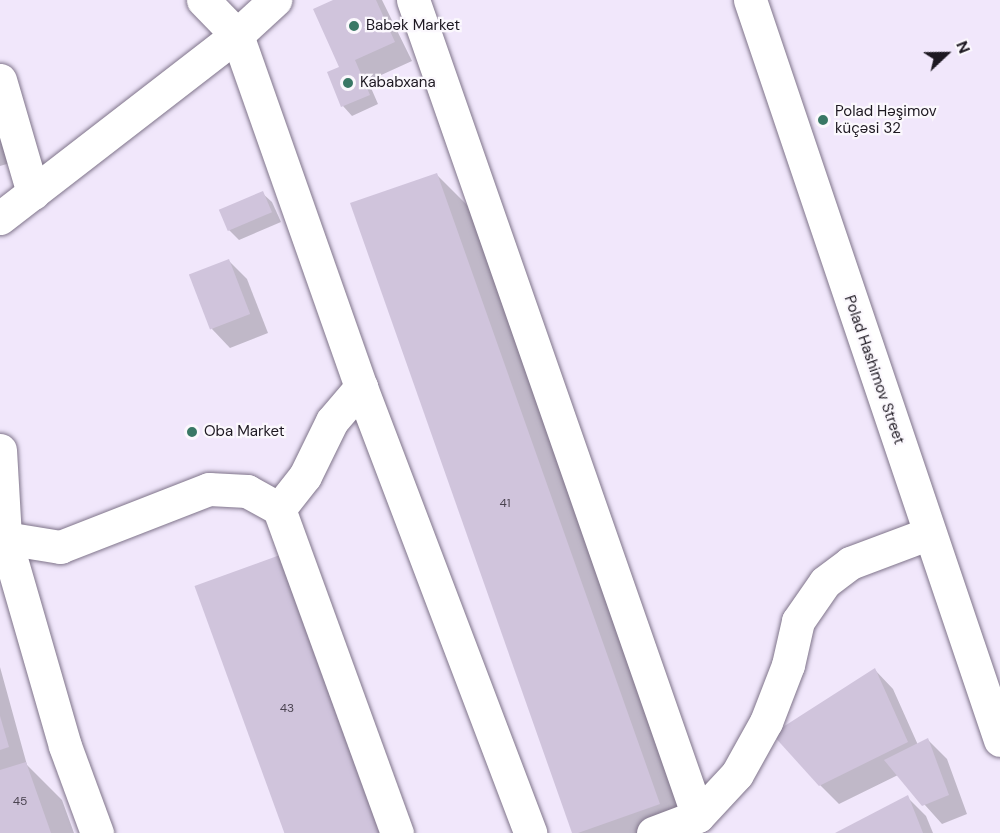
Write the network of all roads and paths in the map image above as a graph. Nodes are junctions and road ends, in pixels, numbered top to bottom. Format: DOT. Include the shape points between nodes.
graph roads {
  1 [pos="203,0"];
  2 [pos="276,0"];
  3 [pos="413,0"];
  4 [pos="750,0"];
  5 [pos="237,35"];
  6 [pos="0,80"];
  7 [pos="33,193"];
  8 [pos="0,218"];
  9 [pos="362,387"];
  10 [pos="0,450"];
  11 [pos="279,509"];
  12 [pos="930,533"];
  13 [pos="5,538"];
  14 [pos="13,618"];
  15 [pos="1000,740"];
  16 [pos="698,816"];
  17 [pos="97,833"];
  18 [pos="397,833"];
  19 [pos="530,833"];
  20 [pos="653,833"];
  1 -- 5 [label="street"];
  2 -- 5 [label="street"];
  3 -- 16 [label="street"];
  4 -- 12 [label="street, Polad Hashimov Street"];
  5 -- 7 [label="street"];
  5 -- 9 [label="street"];
  6 -- 7 [label="street"];
  7 -- 8 [label="street"];
  9 -- 11 [label="street" via="332,421 305,476"];
  9 -- 19 [label="street"];
  10 -- 13 [label="street"];
  11 -- 13 [label="street" via="247,491 209,489 60,547"];
  11 -- 18 [label="street"];
  12 -- 15 [label="street, Polad Hashimov Street"];
  12 -- 16 [label="street" via="850,563 825,582 798,621 788,665 766,722 736,774"];
  13 -- 14 [label="street"];
  14 -- 17 [label="street"];
  16 -- 20 [label="street"];
}
